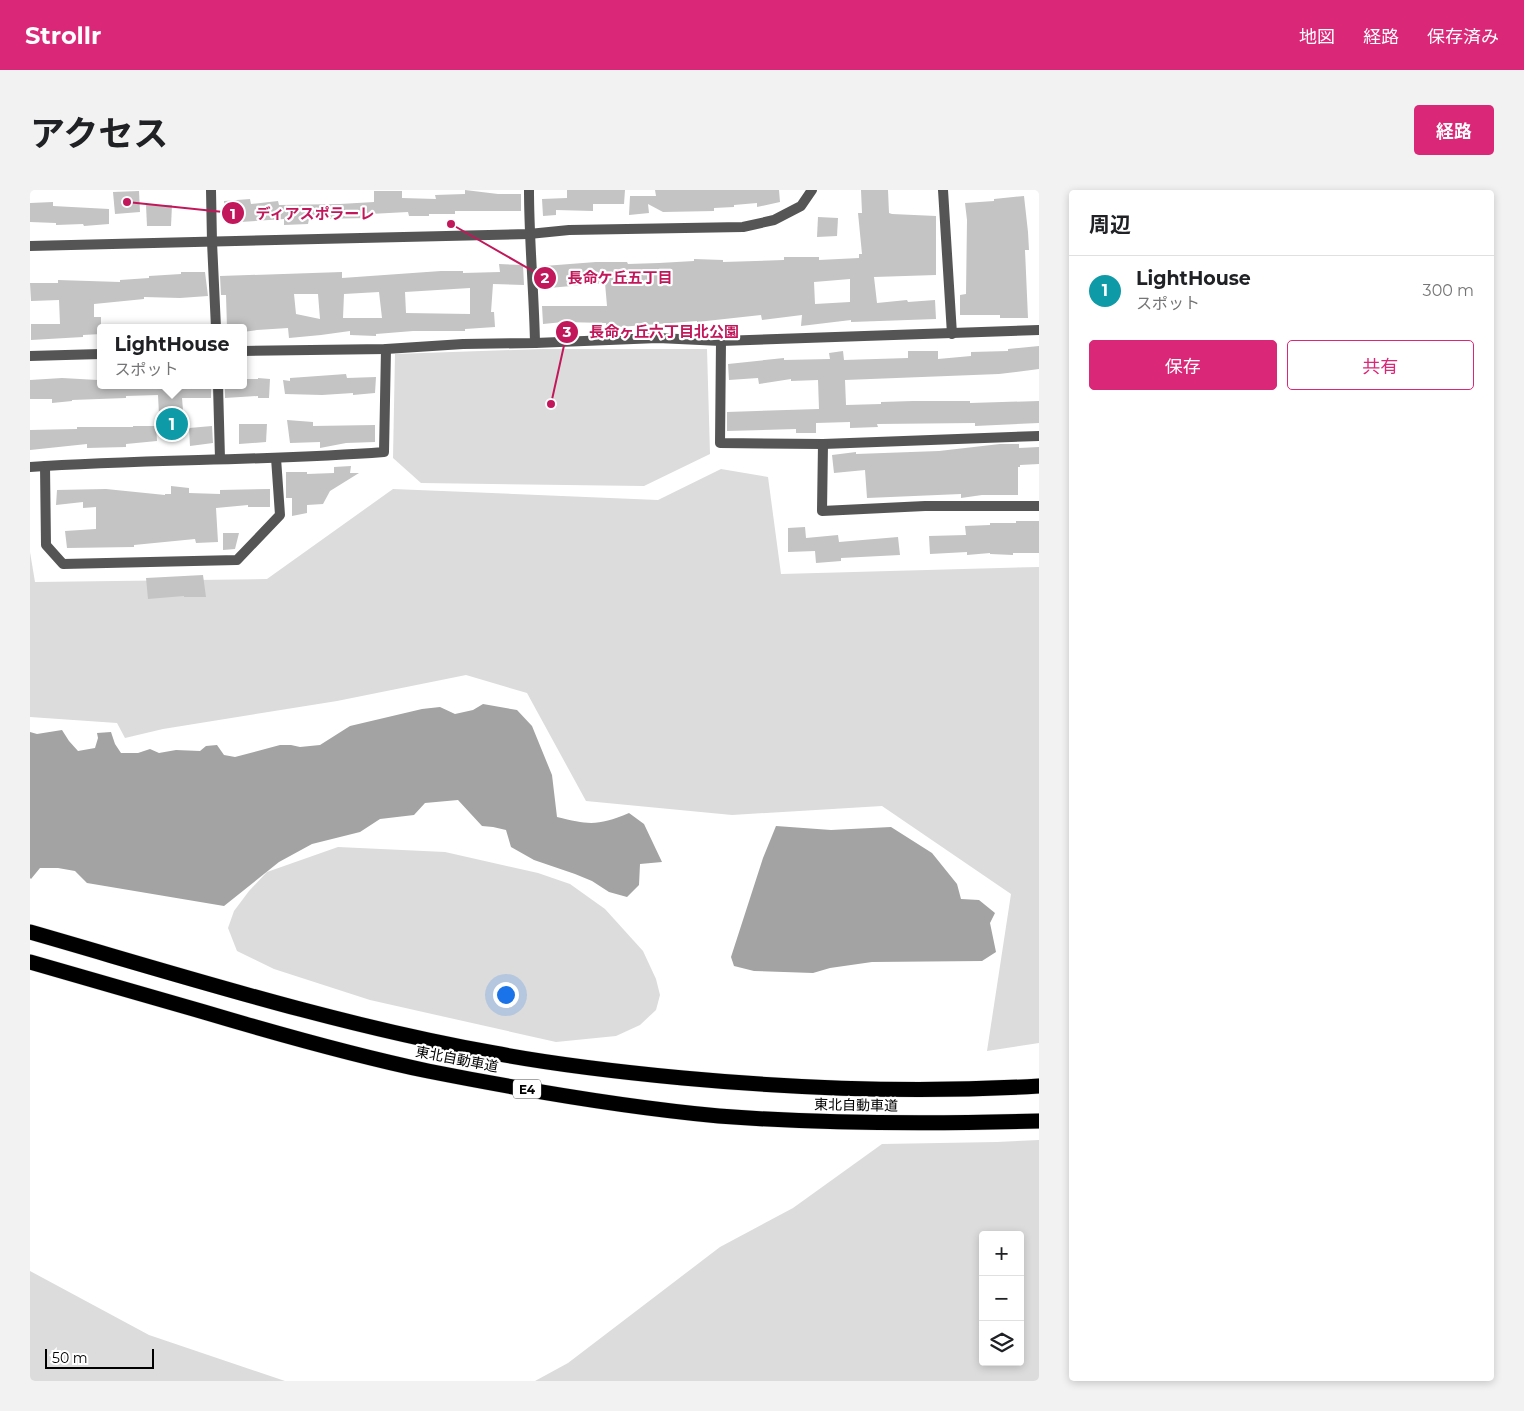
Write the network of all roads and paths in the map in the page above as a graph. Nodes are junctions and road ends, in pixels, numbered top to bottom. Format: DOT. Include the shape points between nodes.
graph roads {
  1 [pos="211,190"];
  2 [pos="529,190"];
  3 [pos="812,190"];
  4 [pos="943,190"];
  5 [pos="529,234"];
  6 [pos="212,242"];
  7 [pos="30,246"];
  8 [pos="216,324"];
  9 [pos="1039,330"];
  10 [pos="952,334"];
  11 [pos="721,340"];
  12 [pos="535,343"];
  13 [pos="386,349"];
  14 [pos="247,350"];
  15 [pos="97,354"];
  16 [pos="30,356"];
  17 [pos="218,389"];
  18 [pos="1039,436"];
  19 [pos="823,444"];
  20 [pos="276,458"];
  21 [pos="220,459"];
  22 [pos="45,466"];
  23 [pos="30,467"];
  24 [pos="1039,506"];
  25 [pos="30,932"];
  26 [pos="30,962"];
  27 [pos="1039,1086"];
  28 [pos="1039,1121"];
  1 -- 6 [label="street"];
  2 -- 5 [label="street"];
  3 -- 5 [label="street" via="801,206 774,220 743,227 569,230"];
  4 -- 10 [label="street"];
  5 -- 6 [label="street"];
  5 -- 12 [label="street"];
  6 -- 7 [label="street"];
  6 -- 8 [label="street"];
  9 -- 10 [label="street"];
  10 -- 11 [label="street"];
  11 -- 12 [label="street" via="658,338"];
  11 -- 19 [label="street" via="720,443"];
  12 -- 13 [label="street"];
  13 -- 14 [label="street"];
  13 -- 20 [label="street" via="384,452"];
  15 -- 16 [label="street"];
  17 -- 21 [label="street"];
  18 -- 19 [label="street"];
  19 -- 24 [label="street" via="822,511 924,506"];
  20 -- 21 [label="street"];
  20 -- 22 [label="street" via="280,515 237,560 63,564 46,545"];
  21 -- 22 [label="street"];
  22 -- 23 [label="street"];
  25 -- 27 [label="highway, 東北自動車道 / E4" via="315,1013 492,1053 568,1066 738,1083 816,1087 904,1090"];
  26 -- 28 [label="highway, 東北自動車道 / E4" via="312,1044 426,1070 562,1095 718,1116 914,1123"];
}
